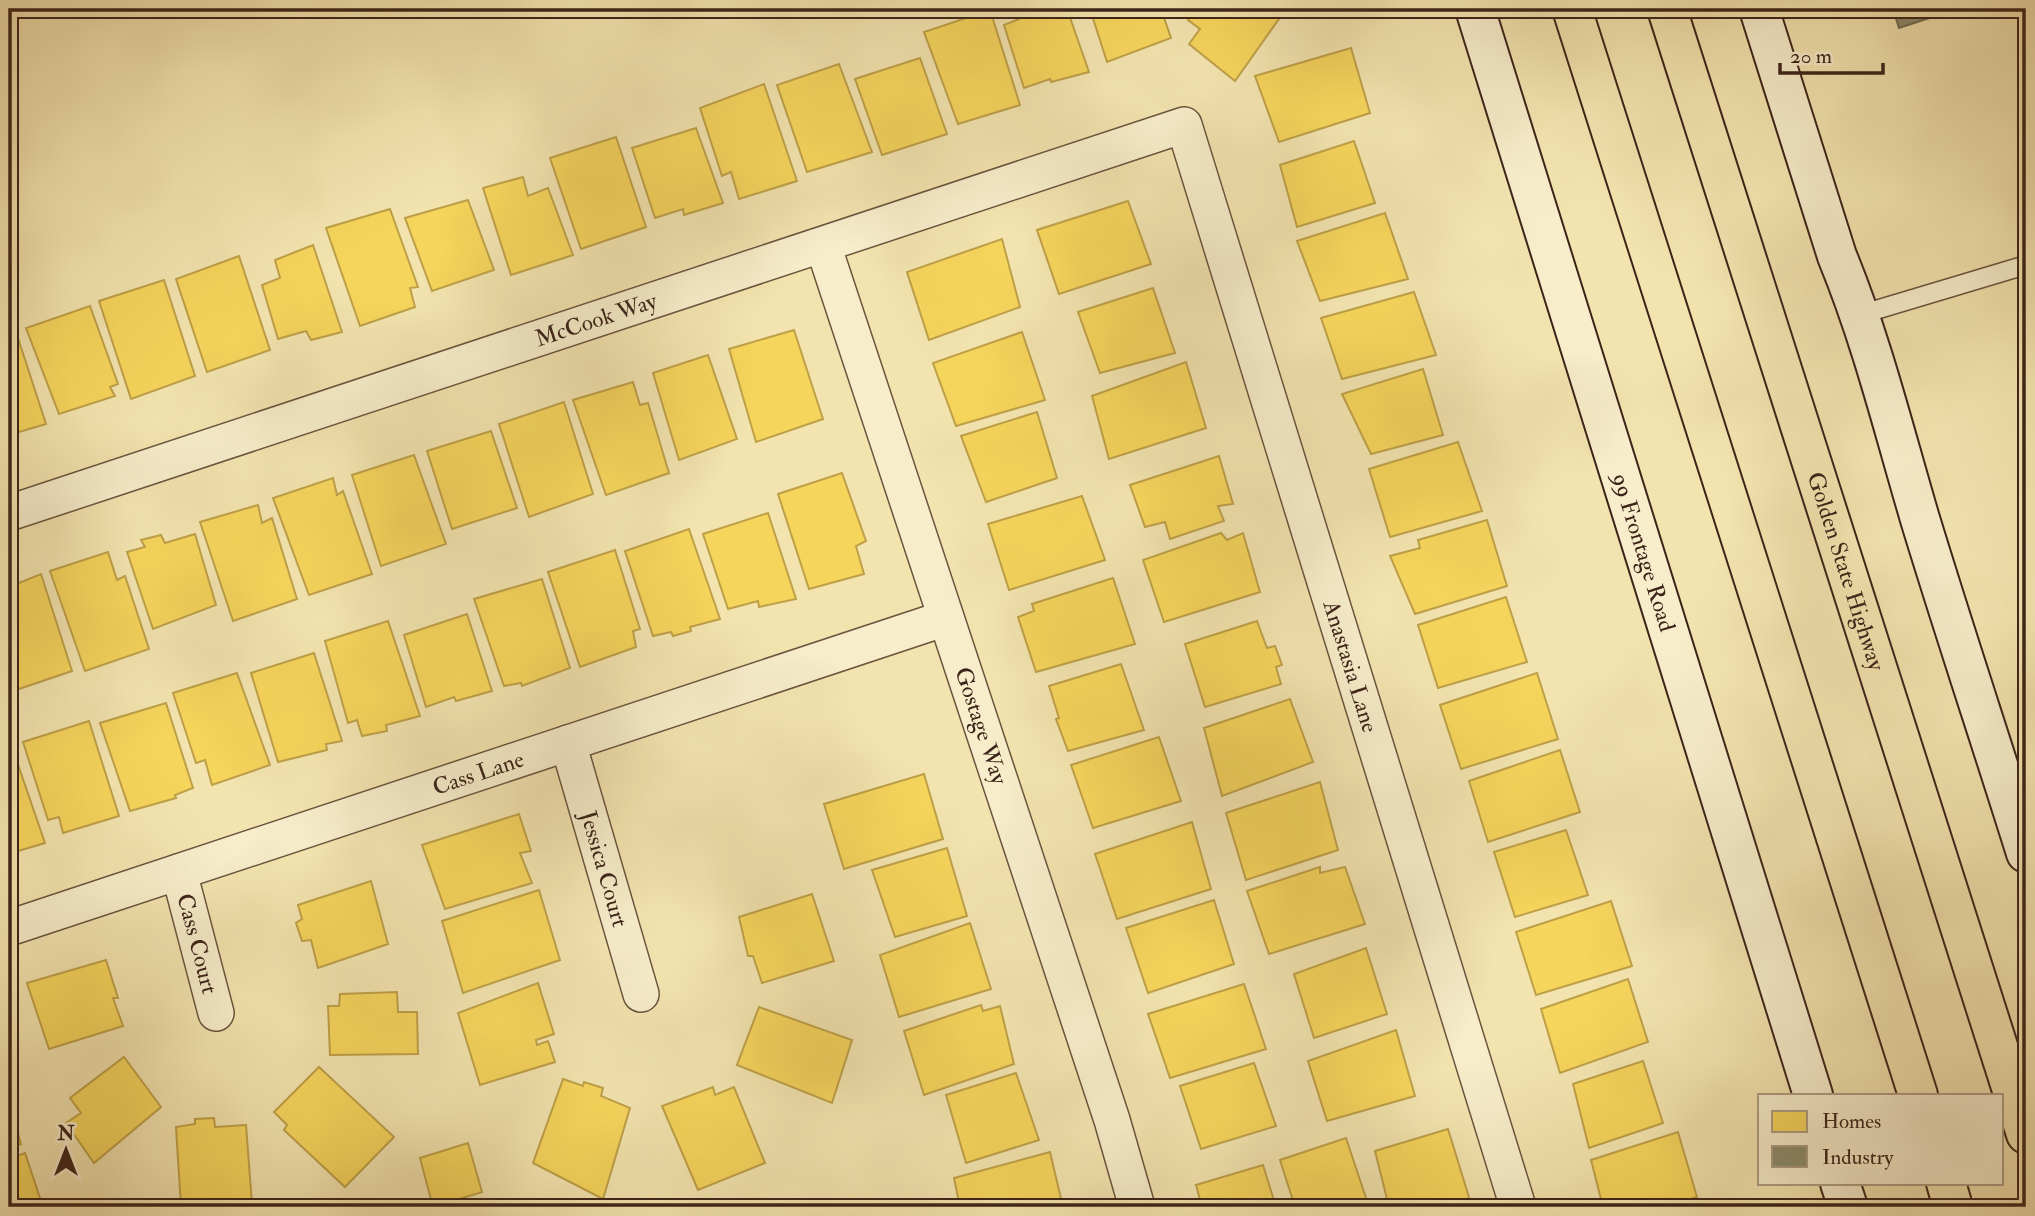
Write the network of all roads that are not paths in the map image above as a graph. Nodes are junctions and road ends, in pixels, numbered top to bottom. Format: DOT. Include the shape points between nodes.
graph roads {
  1 [pos="1475,9"];
  2 [pos="1572,9"];
  3 [pos="1667,9"];
  4 [pos="1759,9"];
  5 [pos="1184,125"];
  6 [pos="823,245"];
  7 [pos="2026,265"];
  8 [pos="1859,315"];
  9 [pos="9,513"];
  10 [pos="946,618"];
  11 [pos="568,743"];
  12 [pos="2020,812"];
  13 [pos="2026,853"];
  14 [pos="179,872"];
  15 [pos="9,928"];
  16 [pos="641,994"];
  17 [pos="216,1013"];
  18 [pos="1813,1094"];
  19 [pos="1918,1094"];
  20 [pos="2026,1134"];
  21 [pos="1840,1184"];
  22 [pos="1946,1184"];
  23 [pos="1137,1207"];
  24 [pos="1518,1207"];
  25 [pos="1847,1207"];
  26 [pos="1953,1207"];
  1 -- 18 [label="street, 99 Frontage Road"];
  2 -- 19 [label="highway"];
  3 -- 20 [label="highway, Golden State Highway"];
  4 -- 8 [label="street" via="1836,256"];
  5 -- 6 [label="street, McCook Way"];
  5 -- 24 [label="street, Anastasia Lane"];
  6 -- 9 [label="street, McCook Way"];
  6 -- 10 [label="street, Gostage Way"];
  7 -- 8 [label="lane"];
  8 -- 12 [label="street" via="1954,631"];
  10 -- 11 [label="street, Cass Lane"];
  10 -- 23 [label="street, Gostage Way"];
  11 -- 14 [label="street, Cass Lane"];
  11 -- 16 [label="street, Jessica Court"];
  12 -- 13 [label="street"];
  14 -- 15 [label="street, Cass Lane"];
  14 -- 17 [label="street, Cass Court"];
  21 -- 25 [label="street"];
  22 -- 26 [label="highway"];
}
